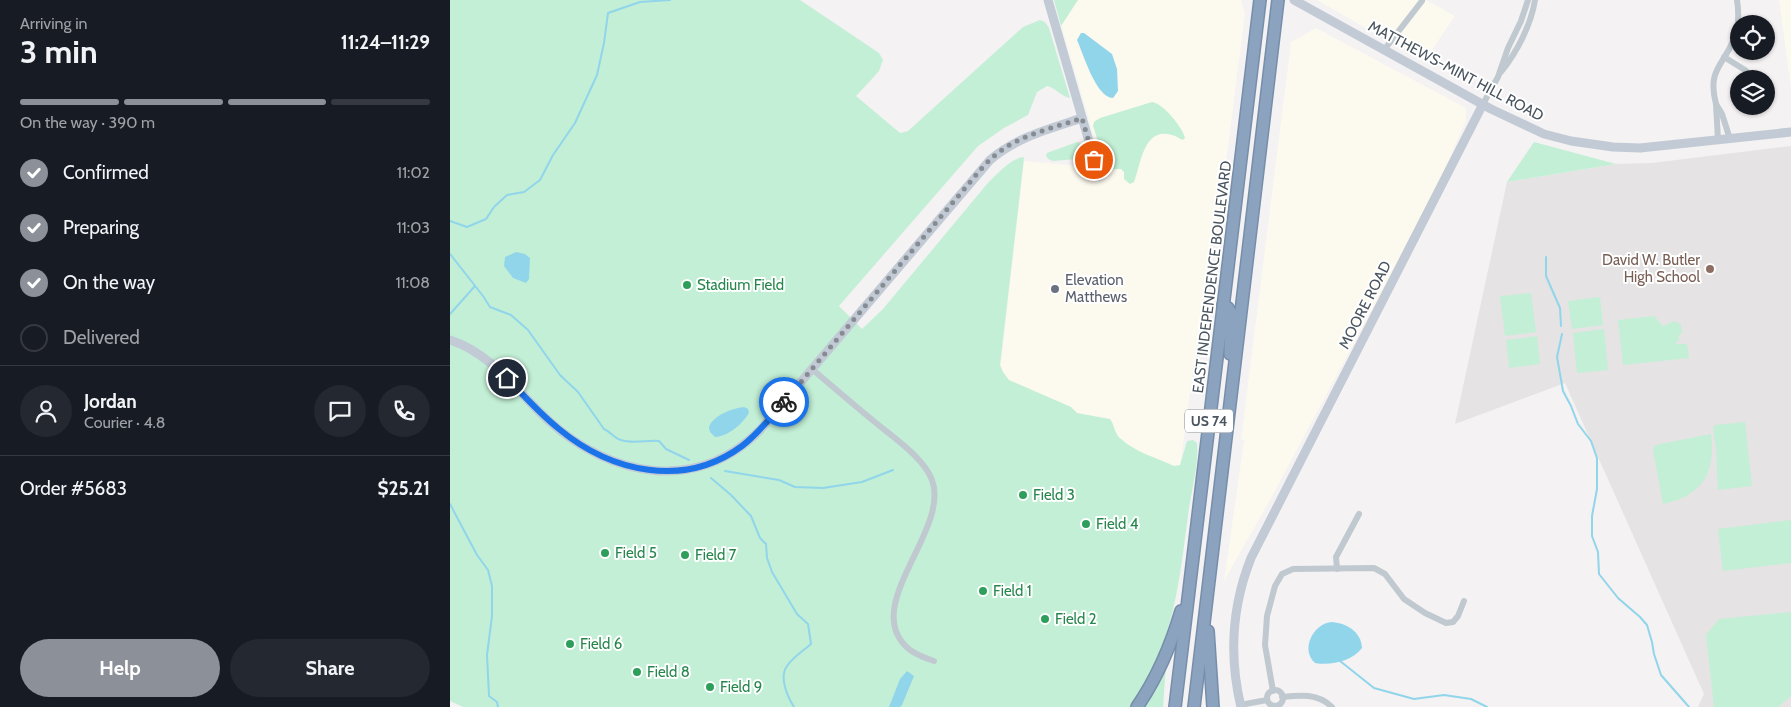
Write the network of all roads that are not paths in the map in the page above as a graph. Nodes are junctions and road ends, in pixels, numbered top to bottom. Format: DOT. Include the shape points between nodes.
graph roads {
  1 [pos="1048,0"];
  2 [pos="1260,0"];
  3 [pos="1278,0"];
  4 [pos="1294,0"];
  5 [pos="1528,0"];
  6 [pos="1535,0"];
  7 [pos="1737,0"];
  8 [pos="1422,1"];
  9 [pos="1384,50"];
  10 [pos="1724,57"];
  11 [pos="1746,70"];
  12 [pos="1498,77"];
  13 [pos="1483,104"];
  14 [pos="1716,104"];
  15 [pos="1082,118"];
  16 [pos="1791,132"];
  17 [pos="1730,138"];
  18 [pos="1718,140"];
  19 [pos="1099,176"];
  20 [pos="1223,305"];
  21 [pos="450,340"];
  22 [pos="812,369"];
  23 [pos="1231,391"];
  24 [pos="1359,514"];
  25 [pos="1338,569"];
  26 [pos="1190,578"];
  27 [pos="1206,599"];
  28 [pos="1464,601"];
  29 [pos="934,661"];
  30 [pos="1273,691"];
  31 [pos="1282,697"];
  32 [pos="1267,700"];
  33 [pos="1240,706"];
  34 [pos="1275,706"];
  35 [pos="1137,707"];
  36 [pos="1175,707"];
  37 [pos="1194,707"];
  38 [pos="1212,707"];
  39 [pos="1332,707"];
  1 -- 15 [label="street"];
  2 -- 20 [label="highway, EAST INDEPENDENCE BOULEVARD / US 74"];
  3 -- 23 [label="highway, US 74"];
  4 -- 9 [label="street, MATTHEWS-MINT HILL ROAD"];
  5 -- 12 [label="street"];
  6 -- 12 [label="street" via="1520,42"];
  7 -- 10 [label="street" via="1736,31"];
  8 -- 9 [label="street"];
  9 -- 13 [label="street, MATTHEWS-MINT HILL ROAD"];
  10 -- 11 [label="street"];
  10 -- 14 [label="street" via="1713,81"];
  12 -- 13 [label="street"];
  13 -- 18 [label="street, MATTHEWS-MINT HILL ROAD" via="1544,134 1598,146 1640,148"];
  13 -- 33 [label="street, MOORE ROAD" via="1246,569 1234,632"];
  14 -- 17 [label="street"];
  14 -- 18 [label="street"];
  15 -- 19 [label="street"];
  15 -- 22 [label="street" via="1021,139 990,160"];
  16 -- 17 [label="street, MATTHEWS-MINT HILL ROAD"];
  17 -- 18 [label="street, MATTHEWS-MINT HILL ROAD"];
  20 -- 23 [label="highway" via="1230,310 1232,317 1229,342"];
  20 -- 26 [label="highway, EAST INDEPENDENCE BOULEVARD / US 74"];
  21 -- 22 [label="street" via="491,362 550,422 575,440 616,462 654,472 693,469 735,451 764,426"];
  22 -- 29 [label="street" via="917,458 932,478 933,511 893,614 896,631 904,644 913,653"];
  23 -- 27 [label="highway, US 74"];
  24 -- 25 [label="street" via="1336,557"];
  25 -- 28 [label="street" via="1374,568 1385,574 1404,599 1446,623 1453,622 1458,616"];
  25 -- 30 [label="street" via="1293,569 1282,574 1275,586 1267,616 1266,645"];
  26 -- 35 [label="highway" via="1168,649"];
  26 -- 36 [label="highway, EAST INDEPENDENCE BOULEVARD / US 74"];
  27 -- 37 [label="highway, US 74"];
  27 -- 38 [label="highway"];
  30 -- 31 [label="street"];
  30 -- 32 [label="street"];
  31 -- 34 [label="street"];
  31 -- 39 [label="street" via="1316,697"];
  32 -- 33 [label="street"];
  32 -- 34 [label="street"];
}
